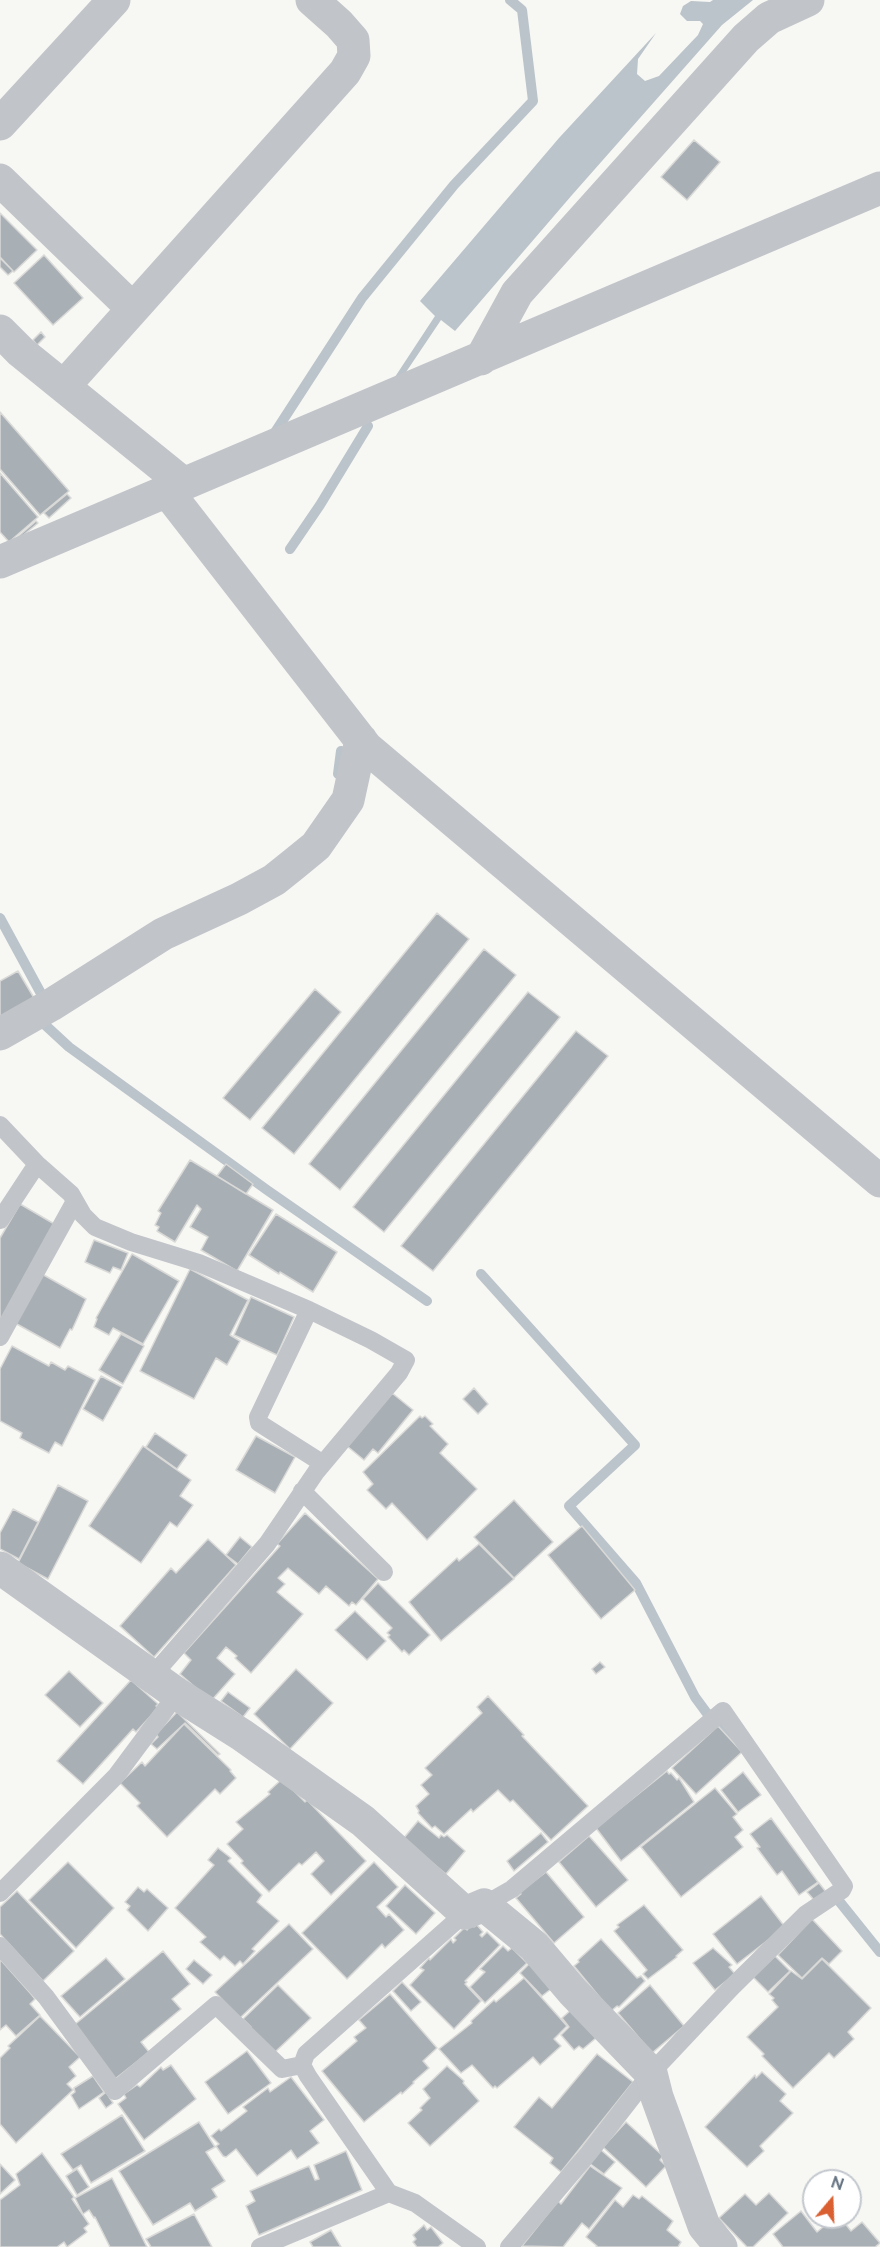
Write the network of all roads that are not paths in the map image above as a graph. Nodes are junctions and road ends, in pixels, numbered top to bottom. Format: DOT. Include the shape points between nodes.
graph roads {
  1 [pos="114,0"];
  2 [pos="312,0"];
  3 [pos="808,0"];
  4 [pos="0,124"];
  5 [pos="0,180"];
  6 [pos="880,188"];
  7 [pos="134,309"];
  8 [pos="0,332"];
  9 [pos="481,359"];
  10 [pos="65,385"];
  11 [pos="176,488"];
  12 [pos="0,562"];
  13 [pos="361,740"];
  14 [pos="0,1034"];
  15 [pos="0,1125"];
  16 [pos="37,1164"];
  17 [pos="880,1181"];
  18 [pos="75,1201"];
  19 [pos="0,1221"];
  20 [pos="309,1310"];
  21 [pos="0,1337"];
  22 [pos="322,1464"];
  23 [pos="302,1491"];
  24 [pos="384,1572"];
  25 [pos="3,1575"];
  26 [pos="165,1685"];
  27 [pos="0,1893"];
  28 [pos="475,1909"];
  29 [pos="0,1946"];
  30 [pos="302,2065"];
  31 [pos="651,2073"];
  32 [pos="389,2193"];
  33 [pos="260,2247"];
  34 [pos="477,2247"];
  35 [pos="509,2247"];
  36 [pos="721,2247"];
  1 -- 4 [label="street"];
  2 -- 7 [label="street" via="353,40 354,56 345,72"];
  3 -- 9 [label="street" via="769,18 746,38 517,293"];
  5 -- 7 [label="street"];
  6 -- 9 [label="street"];
  7 -- 10 [label="street"];
  8 -- 10 [label="street"];
  9 -- 11 [label="street"];
  10 -- 11 [label="street"];
  11 -- 12 [label="street"];
  11 -- 13 [label="street"];
  13 -- 14 [label="street" via="348,800 316,846 294,864 274,880 163,934"];
  13 -- 17 [label="street"];
  15 -- 16 [label="lane"];
  16 -- 18 [label="lane"];
  16 -- 19 [label="lane"];
  18 -- 20 [label="lane" via="95,1227 199,1263"];
  18 -- 21 [label="lane"];
  20 -- 22 [label="lane" via="258,1417 260,1423"];
  20 -- 22 [label="lane" via="406,1360"];
  22 -- 23 [label="lane"];
  23 -- 24 [label="lane"];
  23 -- 26 [label="lane"];
  25 -- 26 [label="street"];
  26 -- 27 [label="lane" via="116,1776"];
  26 -- 28 [label="street" via="363,1821"];
  28 -- 30 [label="lane" via="306,2054"];
  28 -- 31 [label="street" via="534,1946"];
  28 -- 31 [label="lane" via="512,1888 723,1711 844,1886 806,1914"];
  29 -- 30 [label="lane" via="46,1997 115,2091 216,2005 282,2068"];
  30 -- 32 [label="lane"];
  31 -- 35 [label="lane"];
  31 -- 36 [label="street" via="704,2226"];
  32 -- 33 [label="lane"];
  32 -- 34 [label="lane" via="415,2203"];
}
